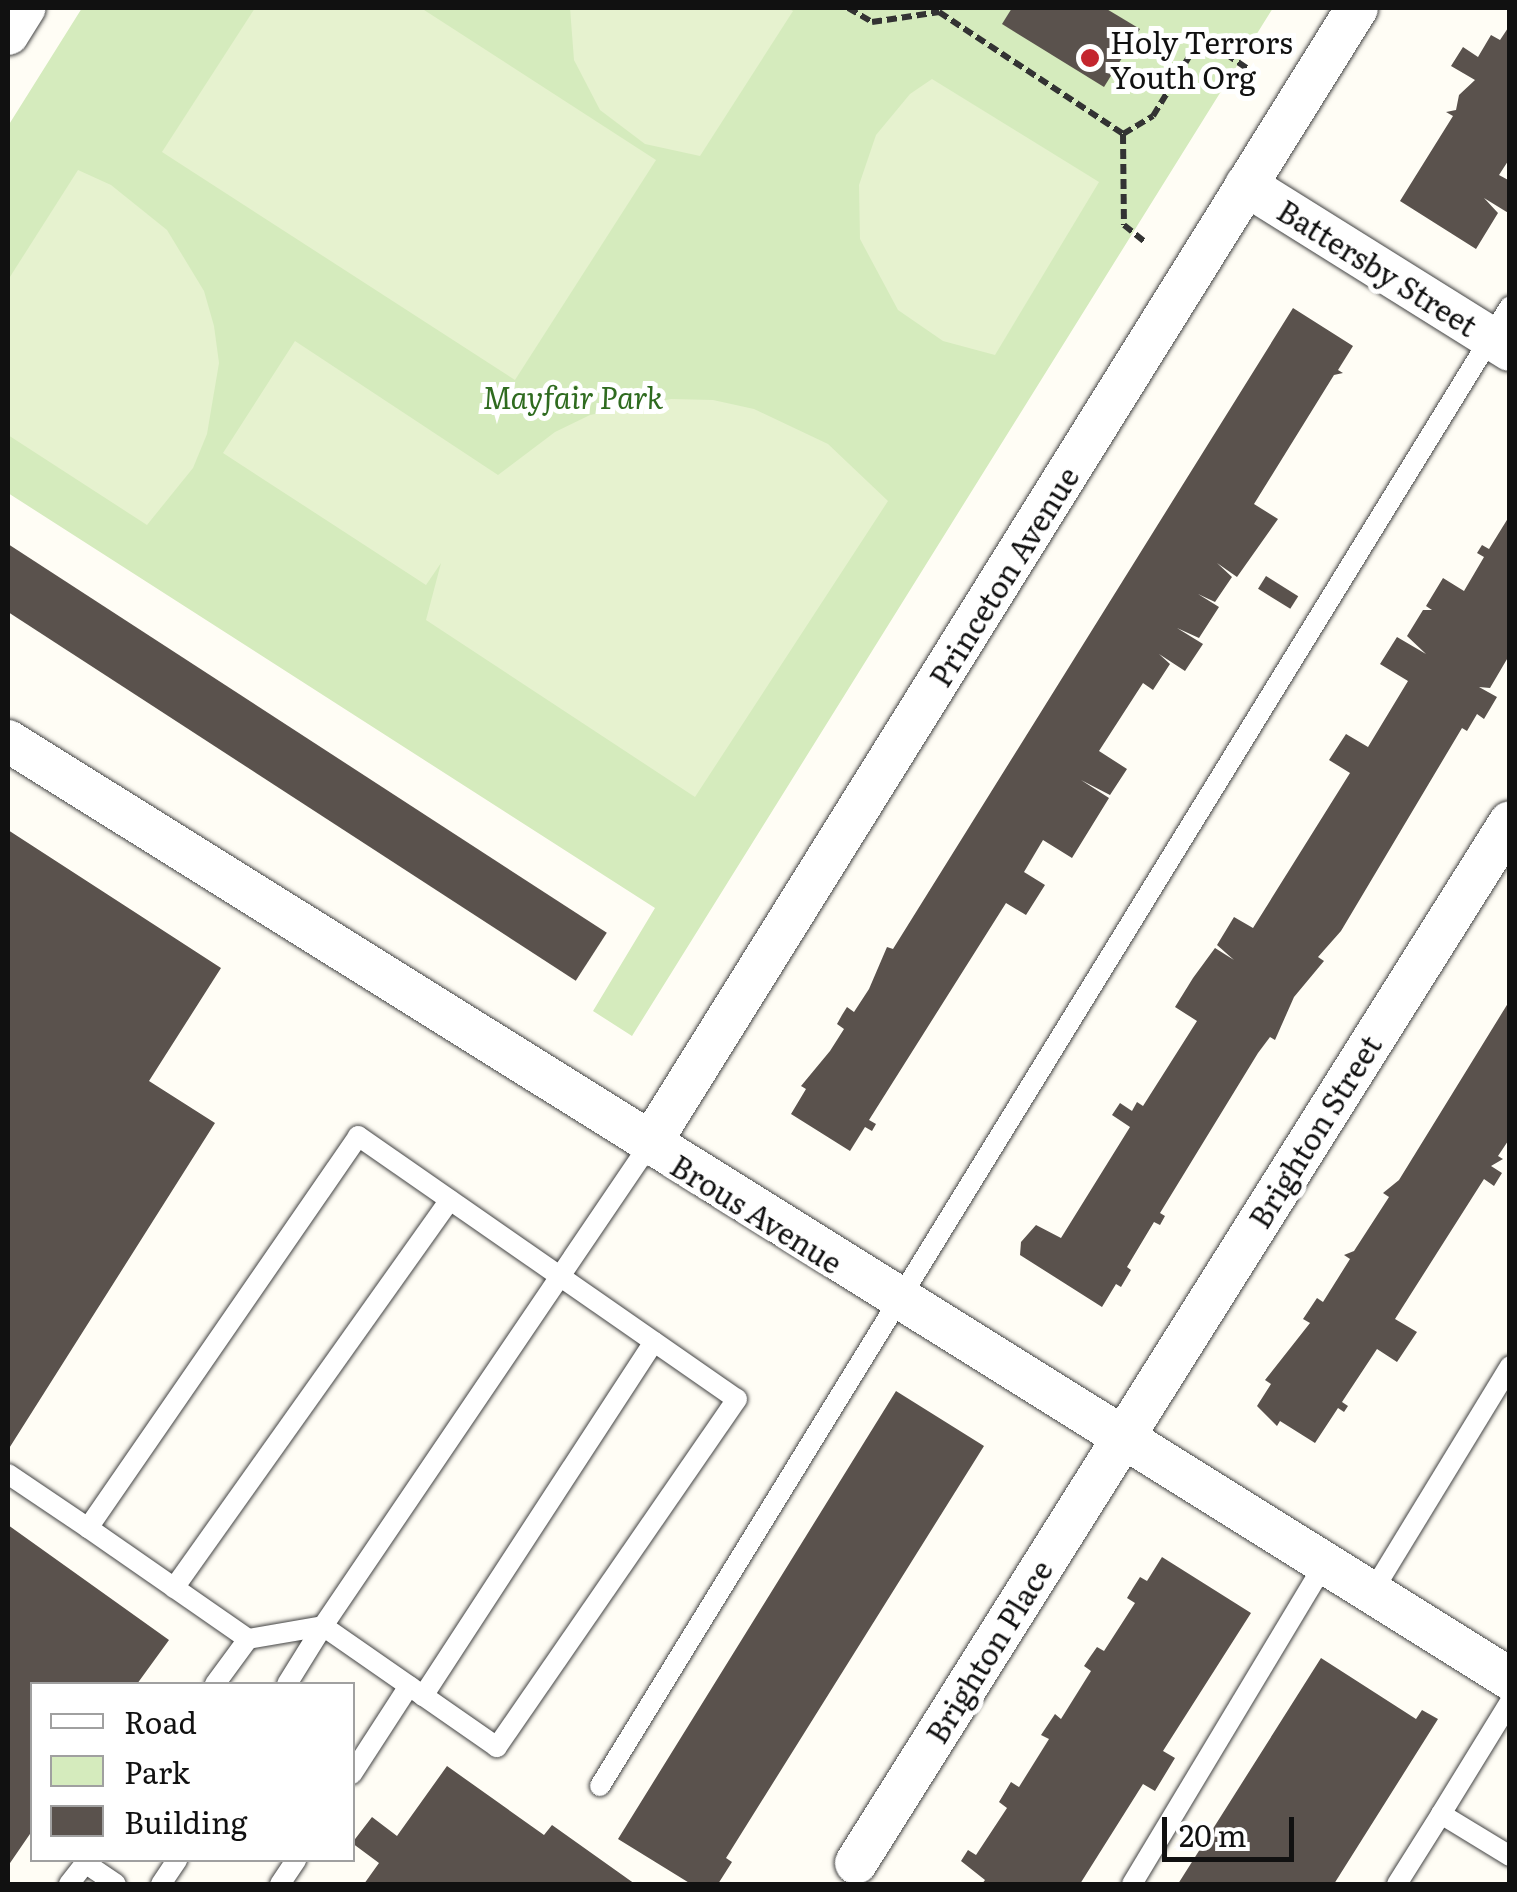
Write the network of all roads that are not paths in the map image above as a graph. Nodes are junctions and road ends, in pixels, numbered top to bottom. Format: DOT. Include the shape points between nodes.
graph roads {
  1 [pos="24,8"];
  2 [pos="1357,8"];
  3 [pos="8,34"];
  4 [pos="1246,185"];
  5 [pos="1503,331"];
  6 [pos="8,741"];
  7 [pos="1510,822"];
  8 [pos="649,1145"];
  9 [pos="450,1200"];
  10 [pos="560,1276"];
  11 [pos="894,1298"];
  12 [pos="654,1342"];
  13 [pos="1510,1366"];
  14 [pos="1120,1440"];
  15 [pos="8,1474"];
  16 [pos="88,1528"];
  17 [pos="1324,1566"];
  18 [pos="174,1588"];
  19 [pos="1371,1594"];
  20 [pos="323,1626"];
  21 [pos="248,1639"];
  22 [pos="1510,1679"];
  23 [pos="216,1682"];
  24 [pos="288,1682"];
  25 [pos="416,1691"];
  26 [pos="1510,1702"];
  27 [pos="355,1770"];
  28 [pos="600,1786"];
  29 [pos="1441,1814"];
  30 [pos="1510,1856"];
  31 [pos="85,1862"];
  32 [pos="87,1862"];
  33 [pos="176,1862"];
  34 [pos="295,1862"];
  35 [pos="856,1863"];
  36 [pos="70,1884"];
  37 [pos="116,1884"];
  38 [pos="161,1884"];
  39 [pos="280,1884"];
  40 [pos="1132,1884"];
  41 [pos="1397,1884"];
  1 -- 3 [label="street"];
  2 -- 4 [label="street, Princeton Avenue"];
  4 -- 5 [label="street, Battersby Street"];
  4 -- 8 [label="street, Princeton Avenue"];
  5 -- 11 [label="lane"];
  6 -- 8 [label="street, Brous Avenue"];
  7 -- 14 [label="street, Brighton Street"];
  8 -- 10 [label="lane"];
  8 -- 11 [label="street, Brous Avenue"];
  9 -- 10 [label="lane"];
  9 -- 16 [label="lane" via="358,1136"];
  9 -- 18 [label="lane"];
  10 -- 12 [label="lane"];
  10 -- 20 [label="lane"];
  11 -- 14 [label="street, Brous Avenue"];
  11 -- 28 [label="lane"];
  12 -- 25 [label="lane"];
  12 -- 25 [label="lane" via="737,1398 496,1747"];
  13 -- 19 [label="lane"];
  14 -- 17 [label="street, Brous Avenue"];
  14 -- 35 [label="street, Brighton Place"];
  15 -- 16 [label="lane"];
  16 -- 18 [label="lane"];
  17 -- 19 [label="street, Brous Avenue"];
  17 -- 40 [label="lane"];
  18 -- 21 [label="lane"];
  19 -- 22 [label="street, Brous Avenue"];
  20 -- 21 [label="lane"];
  20 -- 24 [label="lane"];
  20 -- 25 [label="lane"];
  21 -- 23 [label="lane"];
  25 -- 27 [label="lane"];
  26 -- 29 [label="lane"];
  29 -- 30 [label="lane"];
  29 -- 41 [label="lane"];
  31 -- 36 [label="lane"];
  32 -- 37 [label="lane"];
  33 -- 38 [label="lane"];
  34 -- 39 [label="lane"];
}
